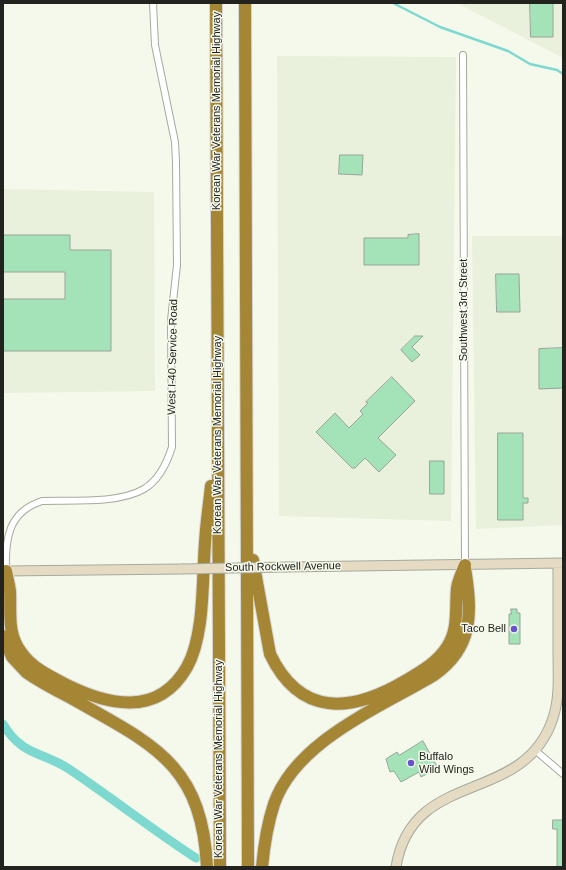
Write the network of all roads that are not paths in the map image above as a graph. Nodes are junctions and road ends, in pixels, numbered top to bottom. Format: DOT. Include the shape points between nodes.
graph roads {
  1 [pos="153,3"];
  2 [pos="216,3"];
  3 [pos="245,3"];
  4 [pos="463,55"];
  5 [pos="218,429"];
  6 [pos="247,523"];
  7 [pos="560,564"];
  8 [pos="465,565"];
  9 [pos="4,574"];
  10 [pos="3,636"];
  11 [pos="536,751"];
  12 [pos="563,774"];
  13 [pos="207,867"];
  14 [pos="220,867"];
  15 [pos="248,867"];
  16 [pos="262,867"];
  17 [pos="396,867"];
  1 -- 9 [label="street, West I-40 Service Road" via="155,45 175,142 176,162 177,265 171,320 172,446 167,463 157,478 144,489 114,498 42,501 23,512 8,534"];
  2 -- 5 [label="highway, Korean War Veterans Memorial Highway"];
  3 -- 6 [label="highway"];
  4 -- 8 [label="street, Southwest 3rd Street"];
  5 -- 9 [label="highway" via="194,653 177,681 161,693 135,702 112,702 83,693 50,677 31,664 21,653 12,634 9,616 10,590"];
  5 -- 14 [label="highway, Korean War Veterans Memorial Highway"];
  6 -- 8 [label="highway" via="270,654 276,667 297,691 333,704 356,703 377,696 419,673 440,657 451,641 455,629 458,587"];
  6 -- 15 [label="highway"];
  7 -- 8 [label="main road, South Rockwell Avenue"];
  7 -- 11 [label="main road" via="558,693 554,718"];
  8 -- 9 [label="main road, South Rockwell Avenue, bridge"];
  8 -- 16 [label="highway" via="468,618 466,634 454,659 440,671 331,736 297,764 274,803 265,840"];
  10 -- 13 [label="highway" via="12,657 26,672 138,737 174,768 191,791 197,805 204,834"];
  11 -- 12 [label="street"];
  11 -- 17 [label="main road" via="508,773 450,796 432,806 414,824 406,837"];
}
